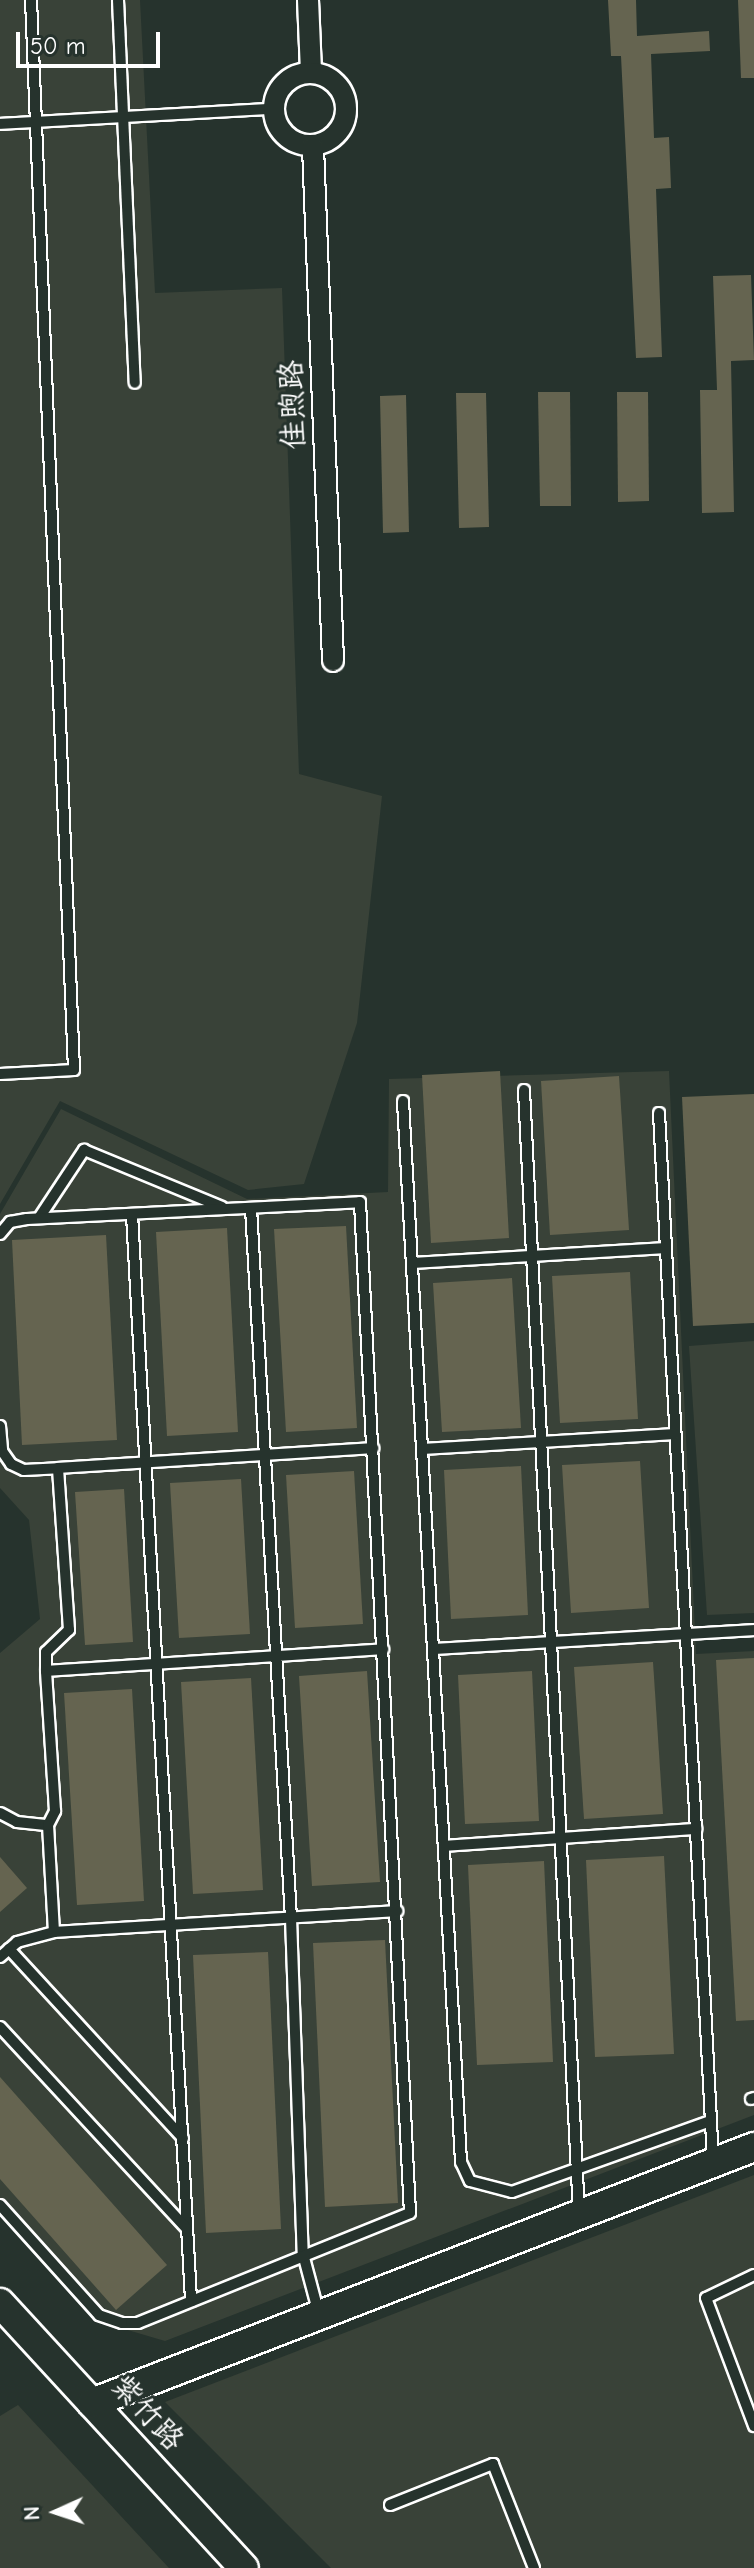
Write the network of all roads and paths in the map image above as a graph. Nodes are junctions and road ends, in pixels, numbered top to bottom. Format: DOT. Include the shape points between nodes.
graph roads {
  1 [pos="31,0"];
  2 [pos="118,0"];
  3 [pos="308,0"];
  4 [pos="311,71"];
  5 [pos="272,109"];
  6 [pos="123,118"];
  7 [pos="36,123"];
  8 [pos="0,124"];
  9 [pos="313,147"];
  10 [pos="135,383"];
  11 [pos="333,661"];
  12 [pos="0,1074"];
  13 [pos="524,1090"];
  14 [pos="403,1101"];
  15 [pos="659,1113"];
  16 [pos="251,1208"];
  17 [pos="227,1209"];
  18 [pos="132,1214"];
  19 [pos="39,1218"];
  20 [pos="0,1234"];
  21 [pos="666,1248"];
  22 [pos="533,1255"];
  23 [pos="413,1263"];
  24 [pos="0,1426"];
  25 [pos="675,1434"];
  26 [pos="543,1442"];
  27 [pos="373,1448"];
  28 [pos="423,1449"];
  29 [pos="265,1454"];
  30 [pos="146,1461"];
  31 [pos="58,1468"];
  32 [pos="754,1630"];
  33 [pos="686,1635"];
  34 [pos="553,1642"];
  35 [pos="383,1649"];
  36 [pos="435,1649"];
  37 [pos="276,1655"];
  38 [pos="157,1664"];
  39 [pos="46,1671"];
  40 [pos="0,1813"];
  41 [pos="48,1825"];
  42 [pos="696,1829"];
  43 [pos="562,1837"];
  44 [pos="444,1846"];
  45 [pos="397,1911"];
  46 [pos="291,1918"];
  47 [pos="172,1925"];
  48 [pos="54,1932"];
  49 [pos="4,1953"];
  50 [pos="0,2027"];
  51 [pos="710,2121"];
  52 [pos="183,2138"];
  53 [pos="754,2147"];
  54 [pos="713,2163"];
  55 [pos="577,2168"];
  56 [pos="0,2205"];
  57 [pos="580,2215"];
  58 [pos="187,2229"];
  59 [pos="303,2254"];
  60 [pos="754,2275"];
  61 [pos="191,2301"];
  62 [pos="0,2303"];
  63 [pos="320,2316"];
  64 [pos="92,2403"];
  65 [pos="754,2426"];
  66 [pos="390,2505"];
  67 [pos="244,2568"];
  68 [pos="534,2568"];
  1 -- 7 [label="lane"];
  2 -- 6 [label="lane"];
  3 -- 4 [label="street"];
  4 -- 5 [label="street" via="283,82"];
  4 -- 9 [label="street" via="337,82 348,108 338,135"];
  5 -- 6 [label="lane"];
  5 -- 9 [label="street" via="284,137"];
  6 -- 7 [label="lane"];
  6 -- 10 [label="lane"];
  7 -- 8 [label="lane"];
  7 -- 12 [label="lane" via="74,1070"];
  9 -- 11 [label="street, 佳煦路"];
  13 -- 22 [label="lane"];
  14 -- 23 [label="lane"];
  15 -- 21 [label="lane"];
  16 -- 17 [label="lane"];
  16 -- 27 [label="lane" via="360,1202"];
  16 -- 29 [label="lane"];
  17 -- 18 [label="lane"];
  17 -- 19 [label="lane" via="84,1150"];
  18 -- 19 [label="lane"];
  18 -- 30 [label="lane"];
  19 -- 20 [label="lane" via="10,1222"];
  21 -- 22 [label="lane"];
  21 -- 25 [label="lane"];
  22 -- 23 [label="lane"];
  22 -- 26 [label="lane"];
  23 -- 28 [label="lane"];
  24 -- 31 [label="lane" via="2,1451 11,1464 24,1470"];
  25 -- 26 [label="lane"];
  25 -- 33 [label="lane"];
  26 -- 28 [label="lane"];
  26 -- 34 [label="lane"];
  27 -- 29 [label="lane"];
  27 -- 35 [label="lane"];
  28 -- 36 [label="lane"];
  29 -- 30 [label="lane"];
  29 -- 37 [label="lane"];
  30 -- 31 [label="lane"];
  30 -- 38 [label="lane"];
  31 -- 39 [label="lane" via="69,1630 46,1652"];
  32 -- 33 [label="lane"];
  33 -- 34 [label="lane"];
  33 -- 42 [label="lane"];
  34 -- 36 [label="lane"];
  34 -- 43 [label="lane"];
  35 -- 37 [label="lane"];
  35 -- 45 [label="lane"];
  36 -- 44 [label="lane"];
  37 -- 38 [label="lane"];
  37 -- 46 [label="lane"];
  38 -- 39 [label="lane"];
  38 -- 47 [label="lane"];
  39 -- 41 [label="lane" via="55,1811"];
  40 -- 41 [label="lane" via="17,1822"];
  41 -- 48 [label="lane"];
  42 -- 43 [label="lane"];
  42 -- 51 [label="lane"];
  43 -- 44 [label="lane"];
  43 -- 55 [label="lane"];
  44 -- 55 [label="lane" via="461,2162 470,2181 512,2192"];
  45 -- 46 [label="lane"];
  45 -- 59 [label="lane" via="410,2213"];
  46 -- 47 [label="lane"];
  46 -- 59 [label="lane"];
  47 -- 48 [label="lane"];
  47 -- 52 [label="lane"];
  48 -- 49 [label="lane"];
  49 -- 52 [label="lane"];
  50 -- 58 [label="lane"];
  51 -- 54 [label="lane"];
  51 -- 55 [label="lane"];
  52 -- 58 [label="lane"];
  53 -- 54 [label="street"];
  54 -- 57 [label="street"];
  55 -- 57 [label="lane"];
  56 -- 61 [label="lane" via="99,2315 138,2323"];
  57 -- 63 [label="street"];
  58 -- 61 [label="lane"];
  59 -- 61 [label="lane"];
  59 -- 63 [label="lane"];
  60 -- 65 [label="lane" via="706,2298"];
  62 -- 64 [label="street, 紫竹路"];
  63 -- 64 [label="street"];
  64 -- 67 [label="street, 紫竹路"];
  66 -- 68 [label="lane" via="493,2464"];
}
